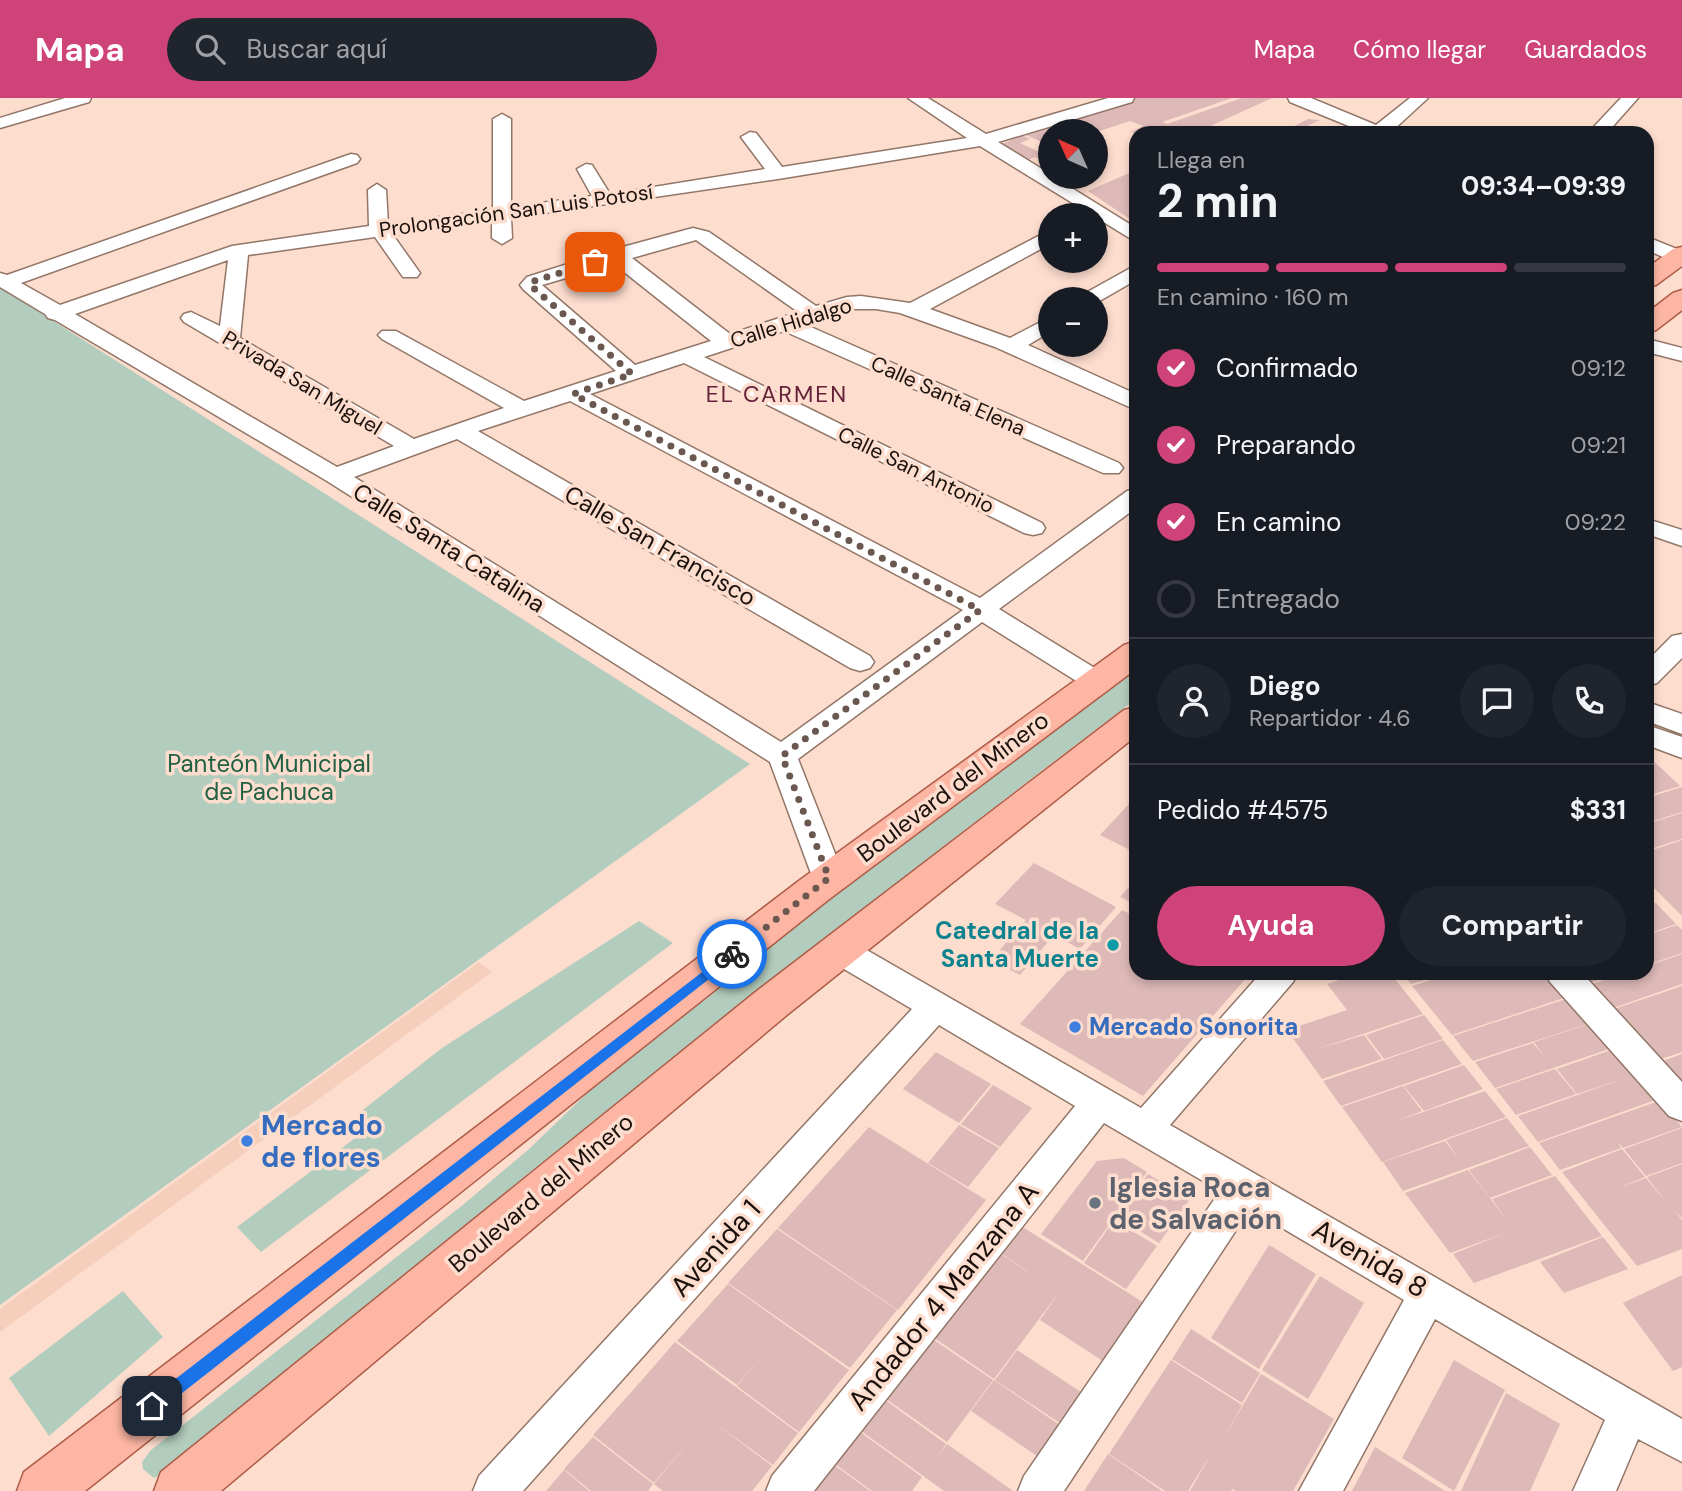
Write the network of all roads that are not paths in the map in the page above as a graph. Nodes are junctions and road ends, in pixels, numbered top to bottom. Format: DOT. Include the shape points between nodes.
graph roads {
  1 [pos="83,98"];
  2 [pos="916,98"];
  3 [pos="1126,98"];
  4 [pos="1296,98"];
  5 [pos="1420,98"];
  6 [pos="1630,98"];
  7 [pos="502,119"];
  8 [pos="0,123"];
  9 [pos="1362,126"];
  10 [pos="1387,126"];
  11 [pos="1604,126"];
  12 [pos="750,137"];
  13 [pos="985,140"];
  14 [pos="351,159"];
  15 [pos="696,168"];
  16 [pos="586,169"];
  17 [pos="778,174"];
  18 [pos="708,184"];
  19 [pos="377,190"];
  20 [pos="604,200"];
  21 [pos="502,212"];
  22 [pos="379,229"];
  23 [pos="1129,232"];
  24 [pos="502,238"];
  25 [pos="1038,242"];
  26 [pos="1654,246"];
  27 [pos="239,250"];
  28 [pos="615,256"];
  29 [pos="1681,256"];
  30 [pos="410,273"];
  31 [pos="1129,275"];
  32 [pos="1654,275"];
  33 [pos="3,281"];
  34 [pos="1108,288"];
  35 [pos="1682,298"];
  36 [pos="913,310"];
  37 [pos="55,314"];
  38 [pos="814,314"];
  39 [pos="191,318"];
  40 [pos="1654,320"];
  41 [pos="785,323"];
  42 [pos="1038,330"];
  43 [pos="388,335"];
  44 [pos="229,339"];
  45 [pos="726,342"];
  46 [pos="1013,345"];
  47 [pos="1654,347"];
  48 [pos="1682,355"];
  49 [pos="686,356"];
  50 [pos="632,374"];
  51 [pos="573,394"];
  52 [pos="1129,396"];
  53 [pos="522,410"];
  54 [pos="459,430"];
  55 [pos="413,448"];
  56 [pos="1111,468"];
  57 [pos="335,476"];
  58 [pos="1129,501"];
  59 [pos="1033,528"];
  60 [pos="1654,529"];
  61 [pos="1682,539"];
  62 [pos="980,610"];
  63 [pos="1682,642"];
  64 [pos="1129,657"];
  65 [pos="860,662"];
  66 [pos="1654,670"];
  67 [pos="1096,681"];
  68 [pos="1654,714"];
  69 [pos="1129,723"];
  70 [pos="1682,725"];
  71 [pos="1654,737"];
  72 [pos="1682,748"];
  73 [pos="782,756"];
  74 [pos="829,878"];
  75 [pos="839,950"];
  76 [pos="1274,980"];
  77 [pos="1568,980"];
  78 [pos="937,1005"];
  79 [pos="1100,1101"];
  80 [pos="1682,1106"];
  81 [pos="1146,1127"];
  82 [pos="1245,1185"];
  83 [pos="1429,1292"];
  84 [pos="1630,1411"];
  85 [pos="1682,1442"];
  86 [pos="87,1474"];
  87 [pos="43,1491"];
  88 [pos="180,1491"];
  89 [pos="494,1491"];
  90 [pos="787,1491"];
  91 [pos="1039,1491"];
  92 [pos="1320,1491"];
  93 [pos="1594,1491"];
  1 -- 8 [label="street"];
  2 -- 13 [label="street"];
  3 -- 13 [label="street, Prolongación San Luis Potosí"];
  4 -- 9 [label="street"];
  5 -- 10 [label="street"];
  6 -- 11 [label="street"];
  7 -- 21 [label="street"];
  12 -- 17 [label="street"];
  13 -- 17 [label="street, Prolongación San Luis Potosí"];
  13 -- 23 [label="street"];
  14 -- 33 [label="street"];
  15 -- 18 [label="street"];
  16 -- 20 [label="street"];
  17 -- 18 [label="street, Prolongación San Luis Potosí"];
  18 -- 20 [label="street, Prolongación San Luis Potosí"];
  19 -- 22 [label="street"];
  20 -- 21 [label="street, Prolongación San Luis Potosí"];
  21 -- 22 [label="street, Prolongación San Luis Potosí"];
  21 -- 24 [label="street"];
  22 -- 27 [label="street, Prolongación San Luis Potosí"];
  22 -- 30 [label="street"];
  25 -- 36 [label="street"];
  26 -- 29 [label="street"];
  27 -- 37 [label="street, Prolongación San Luis Potosí"];
  27 -- 44 [label="street"];
  28 -- 38 [label="street" via="693,234 702,236"];
  28 -- 45 [label="street"];
  28 -- 50 [label="street" via="530,285"];
  29 -- 32 [label="main road"];
  31 -- 34 [label="street"];
  33 -- 37 [label="street, Calle Santa Catalina"];
  35 -- 40 [label="main road"];
  36 -- 38 [label="street, Calle Hidalgo" via="866,301"];
  36 -- 46 [label="street, Calle Hidalgo"];
  37 -- 57 [label="street, Calle Santa Catalina"];
  38 -- 41 [label="street, Calle Hidalgo"];
  39 -- 44 [label="street, Privada San Miguel"];
  41 -- 45 [label="street, Calle Hidalgo"];
  41 -- 56 [label="street, Calle Santa Elena"];
  42 -- 46 [label="street"];
  43 -- 53 [label="street"];
  44 -- 55 [label="street, Privada San Miguel"];
  45 -- 49 [label="street, Calle Hidalgo"];
  46 -- 52 [label="street, Calle Hidalgo"];
  47 -- 48 [label="street"];
  49 -- 50 [label="street, Calle Hidalgo"];
  49 -- 59 [label="street, Calle San Antonio"];
  50 -- 51 [label="street, Calle Hidalgo"];
  51 -- 53 [label="street, Calle Hidalgo"];
  51 -- 62 [label="street"];
  53 -- 54 [label="street, Calle Hidalgo"];
  54 -- 55 [label="street, Calle Hidalgo"];
  54 -- 65 [label="street, Calle San Francisco"];
  55 -- 57 [label="street, Calle Hidalgo"];
  57 -- 73 [label="street, Calle Santa Catalina"];
  58 -- 62 [label="street"];
  60 -- 61 [label="street"];
  62 -- 67 [label="street"];
  62 -- 73 [label="street"];
  63 -- 66 [label="street"];
  64 -- 67 [label="main road, Boulevard del Minero"];
  67 -- 74 [label="main road, Boulevard del Minero"];
  68 -- 70 [label="street"];
  69 -- 75 [label="main road, Boulevard del Minero"];
  71 -- 72 [label="street"];
  73 -- 74 [label="street"];
  74 -- 86 [label="main road, Boulevard del Minero"];
  75 -- 78 [label="street, Avenida 8"];
  75 -- 88 [label="main road, Boulevard del Minero"];
  76 -- 81 [label="street"];
  77 -- 80 [label="street"];
  78 -- 79 [label="street, Avenida 8"];
  78 -- 89 [label="street, Avenida 1"];
  79 -- 81 [label="street, Avenida 8"];
  79 -- 90 [label="street, Andador 4 Manzana A"];
  81 -- 82 [label="street, Avenida 8"];
  82 -- 83 [label="street, Avenida 8"];
  82 -- 91 [label="street"];
  83 -- 84 [label="street, Avenida 8"];
  83 -- 92 [label="street"];
  84 -- 85 [label="street, Avenida 8"];
  84 -- 93 [label="street"];
  86 -- 87 [label="main road, Boulevard del Minero"];
}
